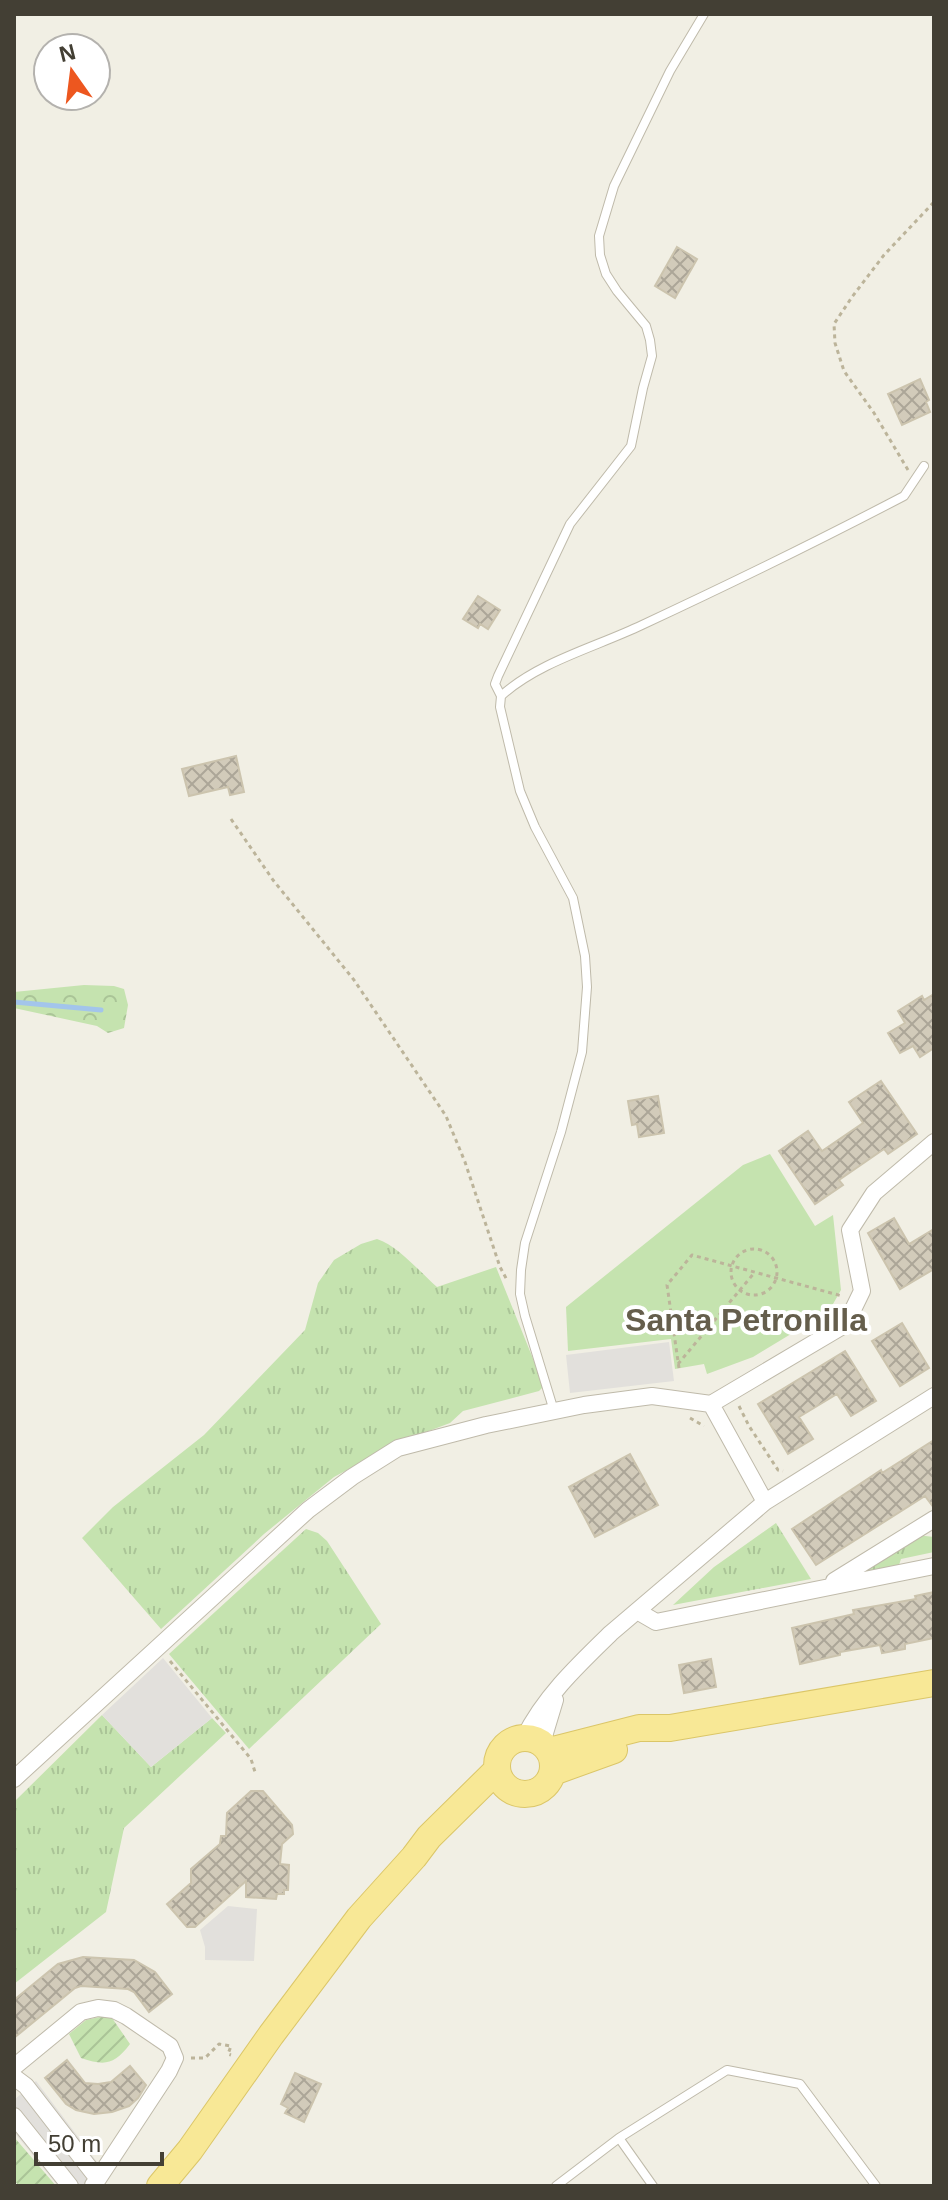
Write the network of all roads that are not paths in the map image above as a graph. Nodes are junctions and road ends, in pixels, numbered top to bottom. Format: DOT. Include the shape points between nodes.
graph roads {
  1 [pos="704,14"];
  2 [pos="924,466"];
  3 [pos="501,696"];
  4 [pos="934,1142"];
  5 [pos="934,1396"];
  6 [pos="711,1404"];
  7 [pos="554,1411"];
  8 [pos="765,1502"];
  9 [pos="934,1519"];
  10 [pos="934,1566"];
  11 [pos="822,1589"];
  12 [pos="637,1611"];
  13 [pos="934,1683"];
  14 [pos="542,1751"];
  15 [pos="14,1779"];
  16 [pos="503,1779"];
  17 [pos="14,2067"];
  18 [pos="18,2086"];
  19 [pos="14,2116"];
  20 [pos="619,2138"];
  21 [pos="95,2182"];
  22 [pos="70,2186"];
  23 [pos="160,2186"];
  24 [pos="556,2186"];
  25 [pos="653,2186"];
  26 [pos="876,2186"];
  1 -- 3 [label="lane" via="614,186 599,236 606,274 646,326 650,340 652,356 631,446 570,524 498,676 495,684"];
  2 -- 3 [label="lane" via="904,496 891,504 540,670"];
  3 -- 7 [label="lane" via="520,791 573,898 585,956 582,1052 525,1243 520,1294"];
  4 -- 6 [label="street" via="874,1193 850,1230 862,1291 846,1324"];
  5 -- 8 [label="street"];
  6 -- 7 [label="street" via="652,1396"];
  6 -- 8 [label="street"];
  7 -- 15 [label="street" via="398,1448 352,1477 308,1510"];
  8 -- 12 [label="street"];
  9 -- 11 [label="street"];
  10 -- 11 [label="street"];
  11 -- 12 [label="street" via="656,1622"];
  12 -- 14 [label="street" via="562,1684"];
  13 -- 14 [label="main road" via="670,1728 639,1728"];
  14 -- 16 [label="main road" via="510,1742 500,1754"];
  14 -- 16 [label="main road" via="549,1782 541,1790 517,1793"];
  16 -- 23 [label="main road" via="429,1837 359,1918"];
  17 -- 21 [label="street" via="81,2012 98,2008 126,2016 170,2046 175,2058 158,2089"];
  18 -- 21 [label="street"];
  19 -- 22 [label="street"];
  20 -- 24 [label="lane"];
  20 -- 25 [label="lane"];
  20 -- 26 [label="lane" via="727,2070 800,2084"];
}
